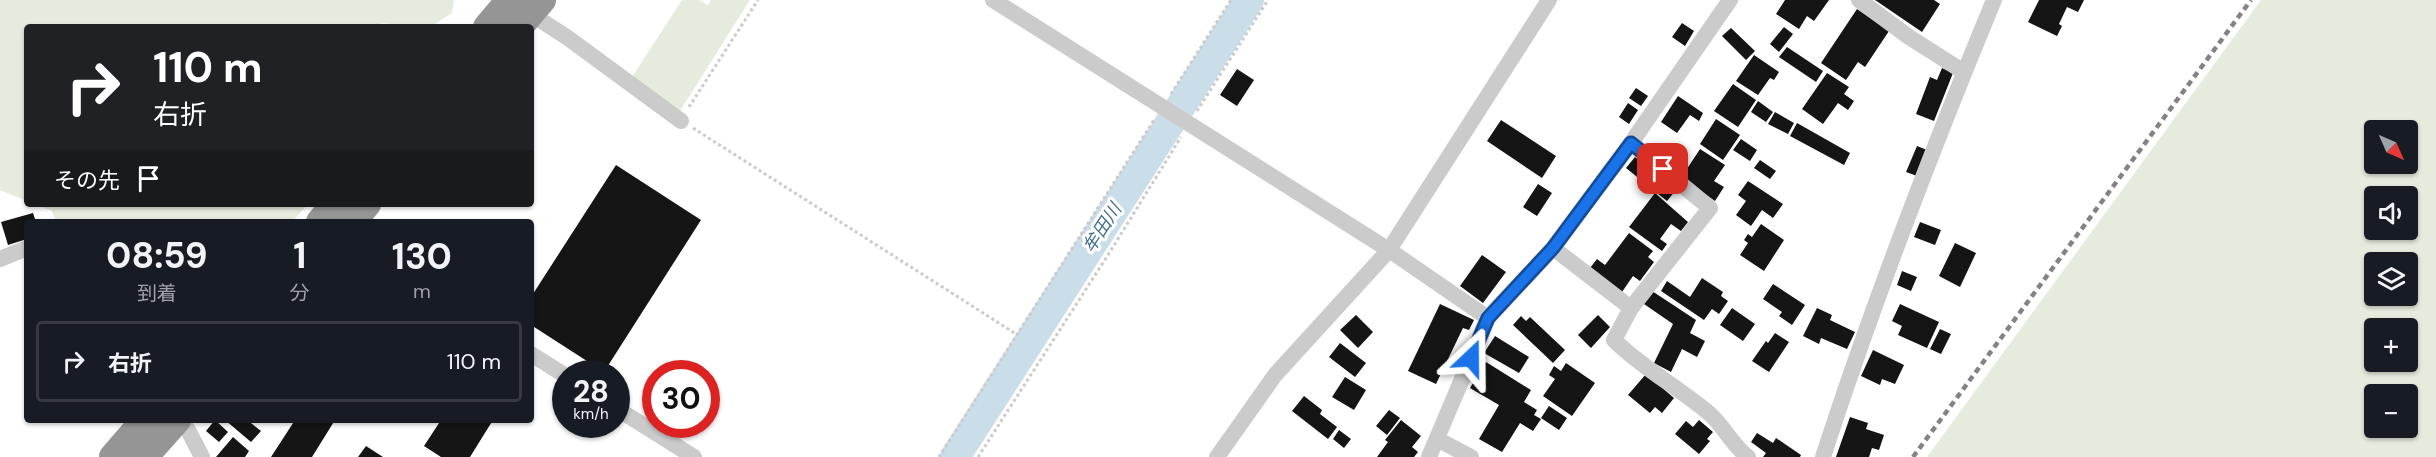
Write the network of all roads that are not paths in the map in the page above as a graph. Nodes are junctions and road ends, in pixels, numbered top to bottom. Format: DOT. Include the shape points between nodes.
graph roads {
  1 [pos="993,0"];
  2 [pos="1549,0"];
  3 [pos="1730,0"];
  4 [pos="1859,0"];
  5 [pos="1994,0"];
  6 [pos="525,10"];
  7 [pos="494,24"];
  8 [pos="1964,72"];
  9 [pos="681,121"];
  10 [pos="1631,143"];
  11 [pos="359,207"];
  12 [pos="333,217"];
  13 [pos="1553,248"];
  14 [pos="24,249"];
  15 [pos="1389,250"];
  16 [pos="0,259"];
  17 [pos="1631,308"];
  18 [pos="1488,318"];
  19 [pos="534,356"];
  20 [pos="552,367"];
  21 [pos="630,417"];
  22 [pos="142,423"];
  23 [pos="175,423"];
  24 [pos="181,423"];
  25 [pos="1437,439"];
  26 [pos="113,457"];
  27 [pos="144,457"];
  28 [pos="202,457"];
  29 [pos="694,457"];
  30 [pos="1217,457"];
  31 [pos="1429,457"];
  32 [pos="1471,457"];
  33 [pos="1748,457"];
  34 [pos="1823,457"];
  1 -- 15 [label="street"];
  2 -- 15 [label="street"];
  3 -- 10 [label="street"];
  4 -- 8 [label="street"];
  5 -- 8 [label="street"];
  6 -- 7 [label="highway"];
  6 -- 9 [label="street"];
  8 -- 34 [label="street"];
  10 -- 13 [label="street"];
  10 -- 17 [label="street" via="1710,208"];
  11 -- 12 [label="highway"];
  13 -- 17 [label="street"];
  13 -- 18 [label="street"];
  14 -- 16 [label="street"];
  15 -- 18 [label="street"];
  15 -- 30 [label="street" via="1275,375"];
  17 -- 33 [label="street" via="1614,340 1631,358 1687,395"];
  18 -- 25 [label="street"];
  19 -- 20 [label="street"];
  21 -- 29 [label="street"];
  22 -- 26 [label="highway"];
  23 -- 27 [label="highway"];
  24 -- 28 [label="street"];
  25 -- 31 [label="street"];
  25 -- 32 [label="street"];
}
